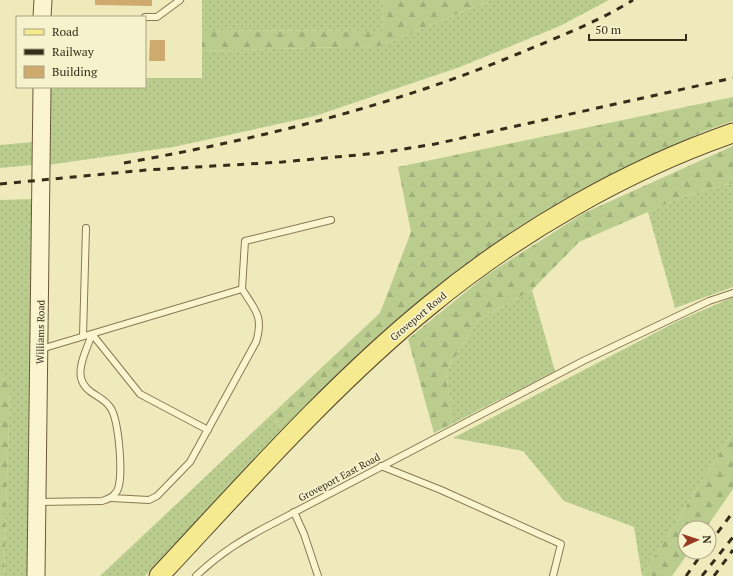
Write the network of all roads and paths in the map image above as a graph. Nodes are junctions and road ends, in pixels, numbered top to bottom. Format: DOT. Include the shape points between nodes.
graph roads {
  1 [pos="43,0"];
  2 [pos="180,0"];
  3 [pos="42,16"];
  4 [pos="146,17"];
  5 [pos="42,88"];
  6 [pos="733,133"];
  7 [pos="331,220"];
  8 [pos="86,228"];
  9 [pos="242,289"];
  10 [pos="733,293"];
  11 [pos="92,334"];
  12 [pos="83,336"];
  13 [pos="40,349"];
  14 [pos="208,430"];
  15 [pos="381,466"];
  16 [pos="112,498"];
  17 [pos="38,502"];
  18 [pos="294,512"];
  19 [pos="36,576"];
  20 [pos="159,576"];
  21 [pos="196,576"];
  22 [pos="316,576"];
  23 [pos="553,576"];
  1 -- 3 [label="main road"];
  2 -- 4 [label="lane" via="157,17"];
  5 -- 13 [label="main road, Williams Road"];
  6 -- 20 [label="main road, Groveport Road" via="678,154 568,210 524,237 452,288 408,323 358,369"];
  7 -- 9 [label="lane" via="245,241"];
  8 -- 12 [label="lane"];
  9 -- 11 [label="lane"];
  9 -- 14 [label="lane" via="259,317 260,330"];
  10 -- 15 [label="lane, Groveport East Road" via="709,301 590,358"];
  11 -- 12 [label="lane"];
  11 -- 14 [label="lane" via="140,394"];
  11 -- 16 [label="lane" via="80,377 86,388 110,406 115,416 119,437 119,481 118,490"];
  12 -- 13 [label="lane"];
  13 -- 17 [label="main road, Williams Road"];
  14 -- 16 [label="lane" via="190,462 157,496 149,500"];
  15 -- 18 [label="lane, Groveport East Road"];
  15 -- 23 [label="lane" via="561,544"];
  16 -- 17 [label="lane" via="102,501"];
  17 -- 19 [label="main road, Williams Road"];
  18 -- 21 [label="lane, Groveport East Road" via="238,542 216,557"];
  18 -- 22 [label="lane" via="304,534"];
}
